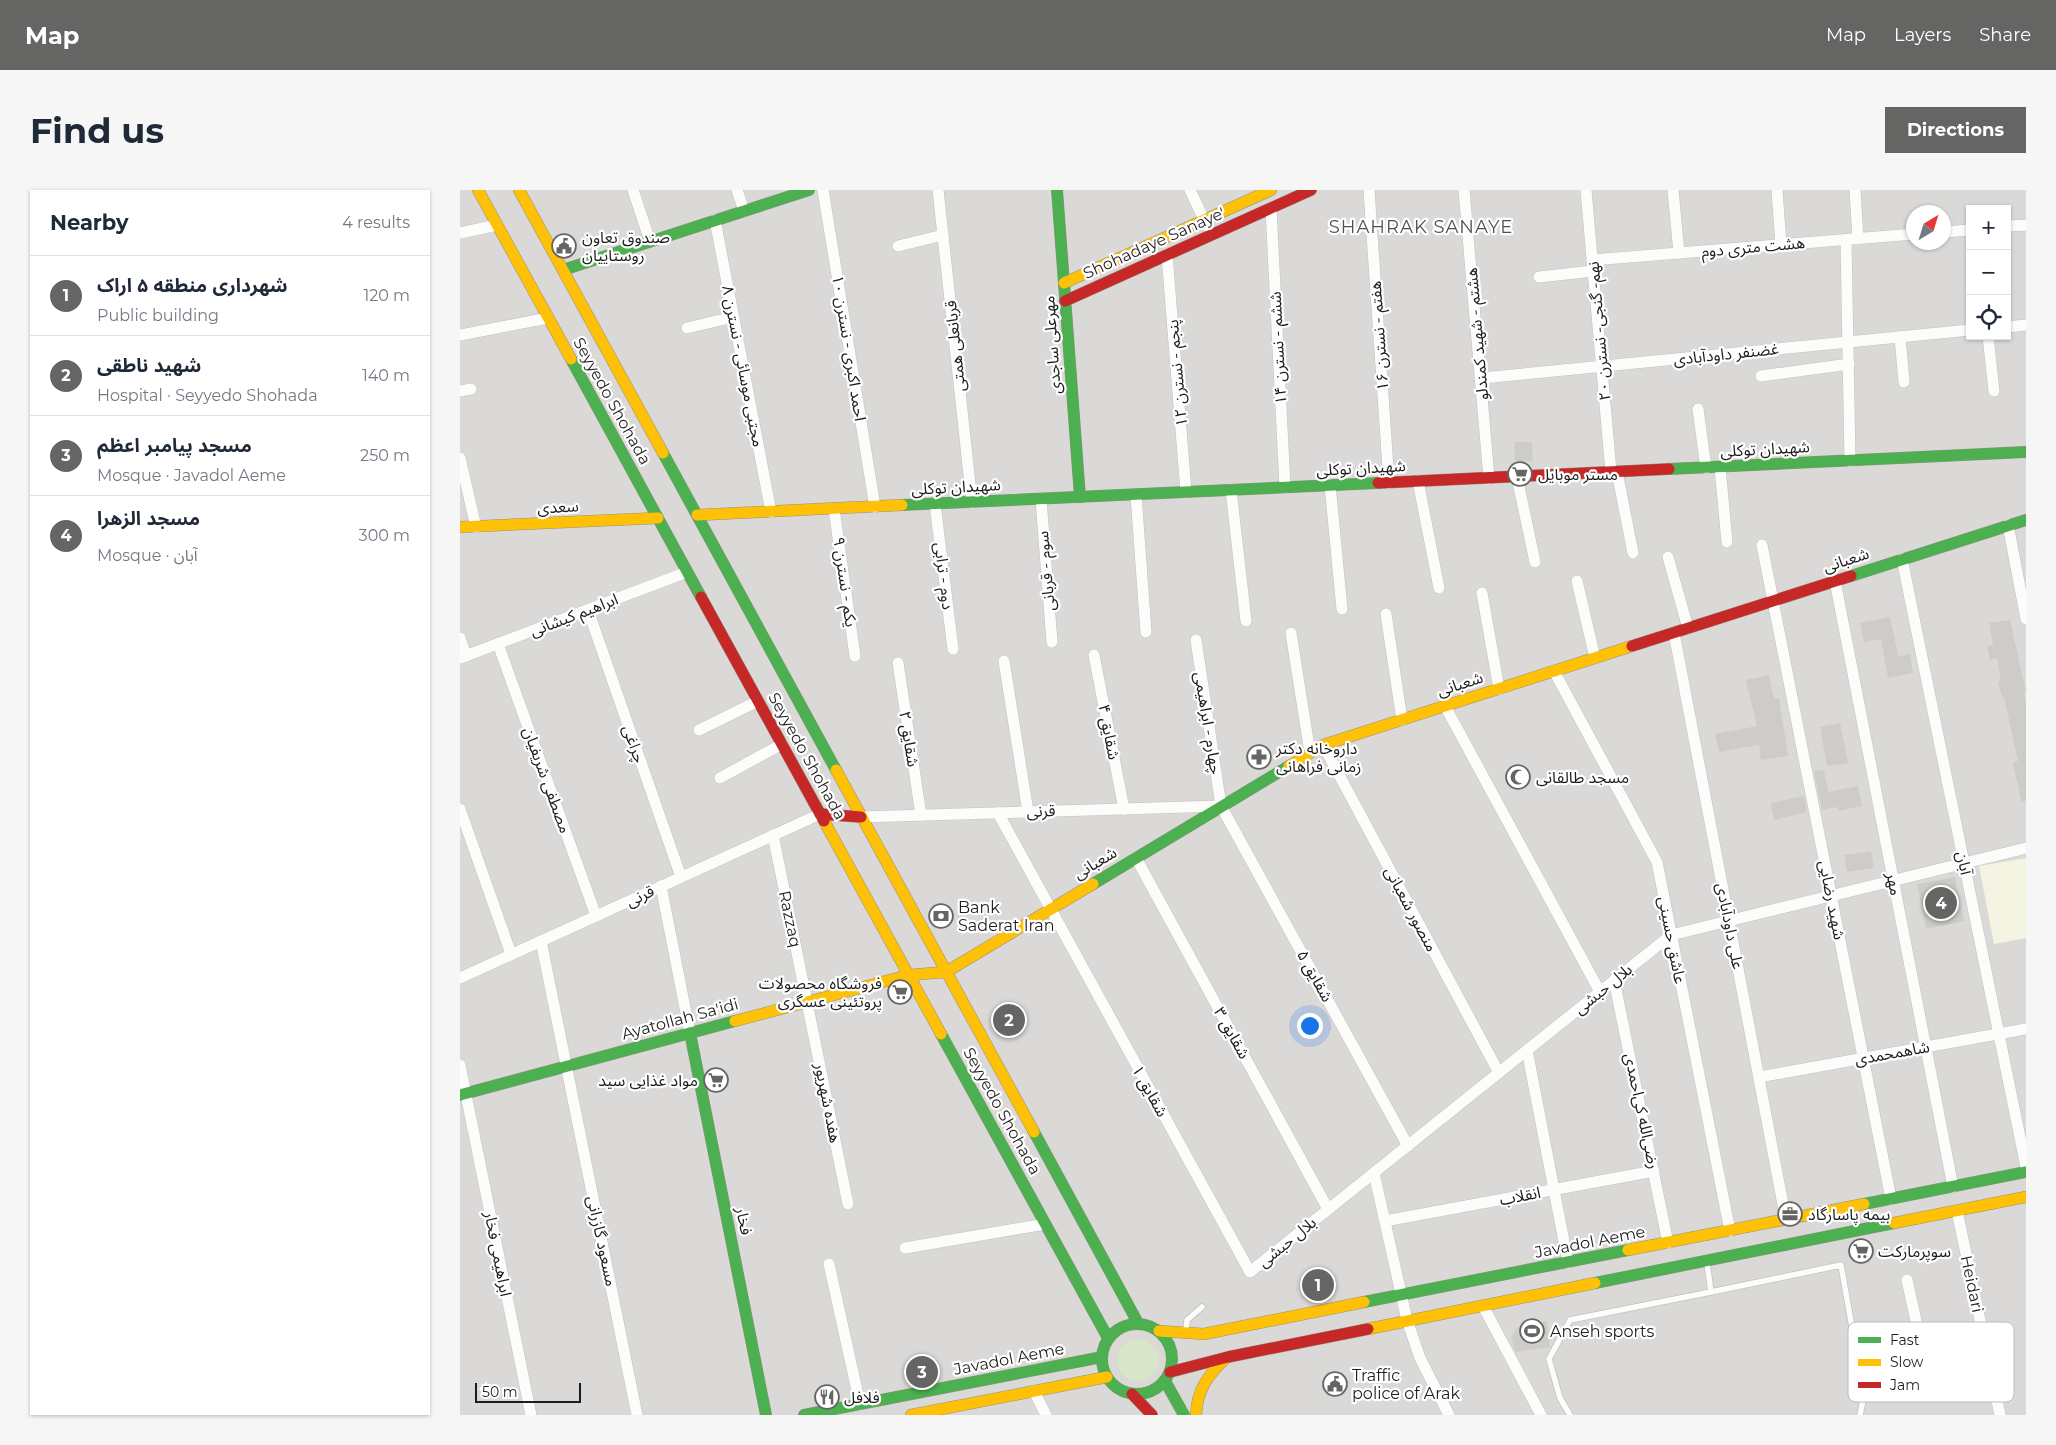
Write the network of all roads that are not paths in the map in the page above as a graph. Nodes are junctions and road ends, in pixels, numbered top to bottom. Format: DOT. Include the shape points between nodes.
graph roads {
  1 [pos="478,190"];
  2 [pos="519,190"];
  3 [pos="632,190"];
  4 [pos="736,190"];
  5 [pos="809,190"];
  6 [pos="822,190"];
  7 [pos="938,190"];
  8 [pos="1057,190"];
  9 [pos="1190,190"];
  10 [pos="1271,190"];
  11 [pos="1311,190"];
  12 [pos="1369,190"];
  13 [pos="1464,190"];
  14 [pos="1586,190"];
  15 [pos="1673,190"];
  16 [pos="1777,190"];
  17 [pos="1855,190"];
  18 [pos="1271,208"];
  19 [pos="744,211"];
  20 [pos="715,220"];
  21 [pos="1204,220"];
  22 [pos="497,225"];
  23 [pos="2026,225"];
  24 [pos="2011,226"];
  25 [pos="1966,230"];
  26 [pos="1951,231"];
  27 [pos="460,233"];
  28 [pos="943,235"];
  29 [pos="1211,235"];
  30 [pos="1906,235"];
  31 [pos="1852,239"];
  32 [pos="650,241"];
  33 [pos="1781,245"];
  34 [pos="898,246"];
  35 [pos="1680,253"];
  36 [pos="1167,255"];
  37 [pos="1593,265"];
  38 [pos="1098,268"];
  39 [pos="563,270"];
  40 [pos="1538,277"];
  41 [pos="1064,283"];
  42 [pos="1104,283"];
  43 [pos="1065,300"];
  44 [pos="733,317"];
  45 [pos="548,318"];
  46 [pos="2026,325"];
  47 [pos="2011,327"];
  48 [pos="686,328"];
  49 [pos="1966,330"];
  50 [pos="460,335"];
  51 [pos="1900,337"];
  52 [pos="1988,340"];
  53 [pos="1848,342"];
  54 [pos="1849,364"];
  55 [pos="1602,366"];
  56 [pos="1761,376"];
  57 [pos="1482,378"];
  58 [pos="1904,382"];
  59 [pos="1994,391"];
  60 [pos="1698,409"];
  61 [pos="2026,452"];
  62 [pos="460,458"];
  63 [pos="1850,461"];
  64 [pos="1720,467"];
  65 [pos="1706,468"];
  66 [pos="1614,472"];
  67 [pos="1517,477"];
  68 [pos="1489,478"];
  69 [pos="1418,481"];
  70 [pos="1389,483"];
  71 [pos="1330,485"];
  72 [pos="1286,487"];
  73 [pos="1231,490"];
  74 [pos="1186,492"];
  75 [pos="1136,494"];
  76 [pos="1080,497"];
  77 [pos="1041,499"];
  78 [pos="972,502"];
  79 [pos="935,504"];
  80 [pos="875,507"];
  81 [pos="834,509"];
  82 [pos="771,512"];
  83 [pos="697,515"];
  84 [pos="658,518"];
  85 [pos="2026,520"];
  86 [pos="2008,525"];
  87 [pos="460,527"];
  88 [pos="476,527"];
  89 [pos="1727,542"];
  90 [pos="1762,545"];
  91 [pos="1633,554"];
  92 [pos="1668,557"];
  93 [pos="1902,559"];
  94 [pos="1534,562"];
  95 [pos="687,572"];
  96 [pos="1577,581"];
  97 [pos="1835,581"];
  98 [pos="1439,588"];
  99 [pos="1482,593"];
  100 [pos="1774,601"];
  101 [pos="1342,609"];
  102 [pos="588,610"];
  103 [pos="1386,614"];
  104 [pos="2026,619"];
  105 [pos="1246,622"];
  106 [pos="1688,628"];
  107 [pos="1146,632"];
  108 [pos="1291,632"];
  109 [pos="1674,633"];
  110 [pos="460,638"];
  111 [pos="1196,640"];
  112 [pos="1052,642"];
  113 [pos="498,644"];
  114 [pos="953,649"];
  115 [pos="1094,655"];
  116 [pos="855,656"];
  117 [pos="463,657"];
  118 [pos="1595,658"];
  119 [pos="1004,661"];
  120 [pos="898,663"];
  121 [pos="1554,671"];
  122 [pos="1499,689"];
  123 [pos="758,701"];
  124 [pos="1445,706"];
  125 [pos="1402,720"];
  126 [pos="698,730"];
  127 [pos="782,744"];
  128 [pos="1323,745"];
  129 [pos="1310,753"];
  130 [pos="720,778"];
  131 [pos="1221,806"];
  132 [pos="460,809"];
  133 [pos="1124,809"];
  134 [pos="1028,812"];
  135 [pos="998,813"];
  136 [pos="820,814"];
  137 [pos="921,815"];
  138 [pos="862,817"];
  139 [pos="773,835"];
  140 [pos="2026,848"];
  141 [pos="1136,858"];
  142 [pos="1964,862"];
  143 [pos="681,877"];
  144 [pos="1894,881"];
  145 [pos="661,886"];
  146 [pos="1832,895"];
  147 [pos="1050,909"];
  148 [pos="596,916"];
  149 [pos="1729,920"];
  150 [pos="1671,935"];
  151 [pos="541,941"];
  152 [pos="512,954"];
  153 [pos="946,972"];
  154 [pos="909,975"];
  155 [pos="460,978"];
  156 [pos="1614,980"];
  157 [pos="1600,992"];
  158 [pos="808,1002"];
  159 [pos="2026,1029"];
  160 [pos="690,1033"];
  161 [pos="1999,1034"];
  162 [pos="1926,1047"];
  163 [pos="1527,1050"];
  164 [pos="1863,1058"];
  165 [pos="460,1065"];
  166 [pos="566,1067"];
  167 [pos="1499,1073"];
  168 [pos="1759,1078"];
  169 [pos="463,1094"];
  170 [pos="1408,1146"];
  171 [pos="2026,1167"];
  172 [pos="1654,1171"];
  173 [pos="2026,1172"];
  174 [pos="1374,1173"];
  175 [pos="1554,1190"];
  176 [pos="2026,1197"];
  177 [pos="1891,1199"];
  178 [pos="1955,1199"];
  179 [pos="848,1204"];
  180 [pos="1328,1209"];
  181 [pos="1786,1220"];
  182 [pos="1385,1221"];
  183 [pos="1045,1224"];
  184 [pos="1730,1230"];
  185 [pos="1668,1243"];
  186 [pos="905,1248"];
  187 [pos="1707,1261"];
  188 [pos="1568,1262"];
  189 [pos="829,1264"];
  190 [pos="1250,1272"];
  191 [pos="1907,1280"];
  192 [pos="1710,1292"];
  193 [pos="1402,1295"];
  194 [pos="1483,1306"];
  195 [pos="1202,1308"];
  196 [pos="1407,1320"];
  197 [pos="1851,1322"];
  198 [pos="1916,1322"];
  199 [pos="1981,1322"];
  200 [pos="1138,1323"];
  201 [pos="1159,1331"];
  202 [pos="1186,1333"];
  203 [pos="1108,1338"];
  204 [pos="1102,1357"];
  205 [pos="1228,1357"];
  206 [pos="1167,1376"];
  207 [pos="1107,1377"];
  208 [pos="1034,1391"];
  209 [pos="1132,1394"];
  210 [pos="1863,1402"];
  211 [pos="1997,1402"];
  212 [pos="860,1404"];
  213 [pos="968,1404"];
  214 [pos="530,1415"];
  215 [pos="637,1415"];
  216 [pos="766,1415"];
  217 [pos="804,1415"];
  218 [pos="911,1415"];
  219 [pos="973,1415"];
  220 [pos="1046,1415"];
  221 [pos="1152,1415"];
  222 [pos="1184,1415"];
  223 [pos="1196,1415"];
  224 [pos="1449,1415"];
  225 [pos="1540,1415"];
  226 [pos="1570,1415"];
  227 [pos="1860,1415"];
  228 [pos="2000,1415"];
  1 -- 22 [label="main road, Seyyedo Shohada"];
  2 -- 39 [label="main road, Seyyedo Shohada"];
  3 -- 32 [label="street"];
  4 -- 19 [label="street"];
  5 -- 19 [label="main road"];
  6 -- 80 [label="street, احمد اکبری - نسترن ۱۰"];
  7 -- 28 [label="street, قربانعلی همتی"];
  8 -- 41 [label="main road, مهرعلی ساجدی"];
  9 -- 21 [label="street"];
  10 -- 21 [label="main road, Shohadaye Sanaye'"];
  11 -- 18 [label="main road, Shohadaye Sanaye'"];
  12 -- 70 [label="street, هفتم - نسترن ۱۶"];
  13 -- 57 [label="street, هشتم - شهید کمندلو"];
  14 -- 37 [label="street, نهم- گنجی- نسترن ۲۰"];
  15 -- 35 [label="street"];
  16 -- 33 [label="street"];
  17 -- 31 [label="street"];
  18 -- 29 [label="main road, Shohadaye Sanaye'"];
  18 -- 72 [label="street, ششم - نسترن ۱۴"];
  19 -- 20 [label="main road"];
  20 -- 32 [label="main road"];
  20 -- 44 [label="street, مجتبی موسائی - نسترن ۸"];
  21 -- 29 [label="street"];
  21 -- 38 [label="main road, Shohadaye Sanaye'"];
  22 -- 27 [label="street"];
  22 -- 45 [label="main road, Seyyedo Shohada"];
  23 -- 24 [label="street"];
  25 -- 26 [label="street"];
  28 -- 34 [label="street"];
  28 -- 78 [label="street, قربانعلی همتی"];
  29 -- 36 [label="main road, Shohadaye Sanaye'"];
  30 -- 31 [label="street, هشت متری دوم"];
  31 -- 33 [label="street, هشت متری دوم"];
  31 -- 53 [label="street"];
  32 -- 39 [label="main road"];
  33 -- 35 [label="street, هشت متری دوم"];
  35 -- 37 [label="street, هشت متری دوم"];
  36 -- 42 [label="main road, Shohadaye Sanaye'"];
  36 -- 74 [label="street, پنجم - نسترن ۱۲"];
  37 -- 40 [label="street, هشت متری دوم"];
  37 -- 55 [label="street, نهم- گنجی- نسترن ۲۰"];
  38 -- 41 [label="main road, Shohadaye Sanaye'"];
  38 -- 42 [label="main road"];
  39 -- 83 [label="main road, Seyyedo Shohada"];
  41 -- 43 [label="main road, مهرعلی ساجدی"];
  42 -- 43 [label="main road, Shohadaye Sanaye'"];
  43 -- 76 [label="main road, مهرعلی ساجدی"];
  44 -- 48 [label="street"];
  44 -- 82 [label="street, مجتبی موسائی - نسترن ۸"];
  45 -- 50 [label="street"];
  45 -- 84 [label="main road, Seyyedo Shohada"];
  46 -- 47 [label="street"];
  49 -- 51 [label="street, غضنفر داودآبادی"];
  51 -- 53 [label="street, غضنفر داودآبادی"];
  51 -- 58 [label="street"];
  52 -- 59 [label="street"];
  53 -- 54 [label="street"];
  53 -- 55 [label="street, غضنفر داودآبادی"];
  54 -- 56 [label="street"];
  54 -- 63 [label="street"];
  55 -- 57 [label="street, غضنفر داودآبادی"];
  55 -- 66 [label="street, نهم- گنجی- نسترن ۲۰"];
  57 -- 68 [label="street, هشتم - شهید کمندلو"];
  60 -- 65 [label="street"];
  61 -- 63 [label="main road, شهیدان توکلی"];
  62 -- 88 [label="street"];
  63 -- 64 [label="main road, شهیدان توکلی"];
  64 -- 65 [label="main road, شهیدان توکلی"];
  64 -- 89 [label="street"];
  65 -- 66 [label="main road, شهیدان توکلی"];
  66 -- 67 [label="main road, شهیدان توکلی"];
  66 -- 91 [label="street, نهم- گنجی- نسترن ۲۰"];
  67 -- 68 [label="main road, شهیدان توکلی"];
  67 -- 94 [label="street"];
  68 -- 69 [label="main road, شهیدان توکلی"];
  69 -- 70 [label="main road, شهیدان توکلی"];
  69 -- 98 [label="street"];
  70 -- 71 [label="main road, شهیدان توکلی"];
  71 -- 72 [label="main road, شهیدان توکلی"];
  71 -- 101 [label="street"];
  72 -- 73 [label="main road, شهیدان توکلی"];
  73 -- 74 [label="main road, شهیدان توکلی"];
  73 -- 105 [label="street"];
  74 -- 75 [label="main road, شهیدان توکلی"];
  75 -- 76 [label="main road, شهیدان توکلی"];
  75 -- 107 [label="street"];
  76 -- 77 [label="main road, شهیدان توکلی"];
  77 -- 78 [label="main road, شهیدان توکلی"];
  77 -- 112 [label="street, سوم - قربانی"];
  78 -- 79 [label="main road, شهیدان توکلی"];
  79 -- 80 [label="main road, شهیدان توکلی"];
  79 -- 114 [label="street, دوم - ترابی"];
  80 -- 81 [label="main road, شهیدان توکلی"];
  81 -- 82 [label="main road, شهیدان توکلی"];
  81 -- 116 [label="street, یکم - نسترن ۹"];
  82 -- 83 [label="main road, شهیدان توکلی"];
  83 -- 138 [label="main road, Seyyedo Shohada"];
  84 -- 88 [label="main road, سعدی"];
  84 -- 95 [label="main road, Seyyedo Shohada"];
  85 -- 86 [label="main road, شعبانی"];
  86 -- 93 [label="main road, شعبانی"];
  86 -- 104 [label="street"];
  87 -- 88 [label="main road, سعدی"];
  90 -- 100 [label="street, شهید رضایی"];
  92 -- 106 [label="street"];
  93 -- 97 [label="main road, شعبانی"];
  93 -- 142 [label="street, آبان"];
  95 -- 102 [label="street, ابراهیم کیشانی"];
  95 -- 123 [label="main road, Seyyedo Shohada"];
  96 -- 118 [label="street"];
  97 -- 100 [label="main road, شعبانی"];
  97 -- 144 [label="street, مهر"];
  99 -- 122 [label="street"];
  100 -- 106 [label="main road, شعبانی"];
  100 -- 146 [label="street, شهید رضایی"];
  102 -- 113 [label="street, ابراهیم کیشانی"];
  102 -- 143 [label="street, چراغی"];
  103 -- 125 [label="street"];
  106 -- 109 [label="main road, شعبانی"];
  108 -- 129 [label="street"];
  109 -- 118 [label="main road, شعبانی"];
  109 -- 149 [label="street, علی داودآبادی"];
  110 -- 117 [label="street"];
  111 -- 131 [label="street, چهارم - ابراهیمی"];
  113 -- 117 [label="street, ابراهیم کیشانی"];
  113 -- 148 [label="street, مصطفی شریفیان"];
  115 -- 133 [label="street, شقایق ۴"];
  118 -- 121 [label="main road, شعبانی"];
  119 -- 134 [label="street"];
  120 -- 137 [label="street, شقایق ۲"];
  121 -- 122 [label="main road, شعبانی"];
  121 -- 150 [label="street, عاشق حسینی" via="1657,862"];
  122 -- 124 [label="main road, شعبانی"];
  123 -- 126 [label="street"];
  123 -- 127 [label="main road, Seyyedo Shohada"];
  124 -- 125 [label="main road, شعبانی"];
  124 -- 157 [label="street"];
  125 -- 128 [label="main road, شعبانی"];
  127 -- 130 [label="street"];
  127 -- 136 [label="main road, Seyyedo Shohada"];
  128 -- 129 [label="main road, شعبانی"];
  128 -- 167 [label="street, منصور شعبانی"];
  129 -- 131 [label="main road, شعبانی"];
  131 -- 133 [label="street, قرنی"];
  131 -- 141 [label="main road, شعبانی"];
  131 -- 170 [label="street, شقایق ۵"];
  132 -- 152 [label="street"];
  133 -- 134 [label="street, قرنی"];
  134 -- 135 [label="street, قرنی"];
  135 -- 137 [label="street, قرنی"];
  135 -- 147 [label="street, شقایق ۱"];
  136 -- 138 [label="main road"];
  136 -- 139 [label="street, قرنی"];
  136 -- 154 [label="main road, Seyyedo Shohada"];
  137 -- 138 [label="street, قرنی"];
  138 -- 153 [label="main road, Seyyedo Shohada"];
  139 -- 143 [label="street, قرنی"];
  139 -- 158 [label="street, Razzaq"];
  140 -- 142 [label="street, بلال حبشی"];
  141 -- 147 [label="main road, شعبانی"];
  141 -- 180 [label="street, شقایق ۳"];
  142 -- 144 [label="street, بلال حبشی"];
  142 -- 161 [label="street, آبان"];
  143 -- 145 [label="street, قرنی"];
  144 -- 146 [label="street, بلال حبشی"];
  144 -- 162 [label="street, مهر"];
  145 -- 148 [label="street, قرنی"];
  145 -- 160 [label="street"];
  146 -- 149 [label="street, بلال حبشی"];
  146 -- 164 [label="street, شهید رضایی"];
  147 -- 153 [label="main road, شعبانی"];
  147 -- 190 [label="street, شقایق ۱"];
  148 -- 151 [label="street, قرنی"];
  149 -- 150 [label="street, بلال حبشی"];
  149 -- 168 [label="street, علی داودآبادی"];
  150 -- 156 [label="street, بلال حبشی"];
  150 -- 184 [label="street, عاشق حسینی"];
  151 -- 152 [label="street, قرنی"];
  151 -- 166 [label="street, مسعود گازرانی"];
  152 -- 155 [label="street, قرنی"];
  153 -- 154 [label="main road, Ayatollah Sa'idi"];
  153 -- 200 [label="main road, Seyyedo Shohada"];
  154 -- 158 [label="main road, Ayatollah Sa'idi"];
  154 -- 183 [label="main road, Seyyedo Shohada"];
  156 -- 157 [label="street, بلال حبشی"];
  156 -- 172 [label="street, رضی‌الله کی‌احمدی"];
  157 -- 163 [label="street, بلال حبشی"];
  158 -- 160 [label="main road, Ayatollah Sa'idi"];
  158 -- 179 [label="street, هفده شهریور"];
  159 -- 161 [label="street, شاهمحمدی"];
  160 -- 166 [label="main road, Ayatollah Sa'idi"];
  160 -- 216 [label="main road, فخار"];
  161 -- 162 [label="street, شاهمحمدی"];
  161 -- 171 [label="street, آبان"];
  162 -- 164 [label="street, شاهمحمدی"];
  162 -- 178 [label="street, مهر"];
  163 -- 167 [label="street, بلال حبشی"];
  163 -- 175 [label="street"];
  164 -- 168 [label="street, شاهمحمدی"];
  164 -- 177 [label="street, شهید رضایی"];
  165 -- 169 [label="street"];
  166 -- 169 [label="main road, Ayatollah Sa'idi"];
  166 -- 215 [label="street, مسعود گازرانی"];
  167 -- 170 [label="street, بلال حبشی"];
  168 -- 181 [label="street, علی داودآبادی"];
  169 -- 214 [label="street, ابراهیمی فخار"];
  170 -- 174 [label="street, بلال حبشی"];
  172 -- 175 [label="street, انقلاب"];
  172 -- 185 [label="street, رضی‌الله کی‌احمدی"];
  173 -- 178 [label="main road, Javadol Aeme"];
  174 -- 180 [label="street, بلال حبشی"];
  174 -- 182 [label="street"];
  175 -- 182 [label="street, انقلاب"];
  175 -- 188 [label="street"];
  176 -- 178 [label="main road, Javadol Aeme"];
  177 -- 178 [label="main road, Javadol Aeme"];
  177 -- 181 [label="main road, Javadol Aeme"];
  178 -- 187 [label="main road, Javadol Aeme"];
  178 -- 199 [label="street, Heidari"];
  180 -- 190 [label="street, بلال حبشی"];
  181 -- 184 [label="main road, Javadol Aeme"];
  182 -- 193 [label="street"];
  183 -- 186 [label="street"];
  183 -- 203 [label="main road, Seyyedo Shohada"];
  184 -- 185 [label="main road, Javadol Aeme"];
  185 -- 188 [label="main road, Javadol Aeme"];
  187 -- 192 [label="lane"];
  187 -- 194 [label="main road, Javadol Aeme"];
  188 -- 193 [label="main road, Javadol Aeme"];
  189 -- 212 [label="street"];
  191 -- 198 [label="street"];
  192 -- 197 [label="lane" via="1841,1265"];
  192 -- 226 [label="lane" via="1570,1320 1549,1359 1560,1398"];
  193 -- 196 [label="street"];
  193 -- 202 [label="main road, Javadol Aeme" via="1204,1334"];
  194 -- 196 [label="main road, Javadol Aeme"];
  194 -- 225 [label="street"];
  195 -- 202 [label="lane" via="1187,1320"];
  196 -- 205 [label="main road, Javadol Aeme"];
  196 -- 224 [label="street" via="1420,1358"];
  200 -- 201 [label="main road"];
  200 -- 203 [label="main road" via="1116,1330"];
  201 -- 202 [label="main road, Javadol Aeme"];
  201 -- 206 [label="main road" via="1167,1340 1173,1361"];
  203 -- 204 [label="main road"];
  204 -- 207 [label="main road"];
  204 -- 212 [label="main road, Javadol Aeme"];
  205 -- 206 [label="main road, Javadol Aeme"];
  205 -- 223 [label="main road" via="1210,1372 1200,1387"];
  206 -- 209 [label="main road" via="1150,1392"];
  206 -- 222 [label="main road"];
  207 -- 208 [label="main road"];
  207 -- 209 [label="main road"];
  208 -- 213 [label="main road"];
  208 -- 220 [label="street"];
  209 -- 221 [label="main road"];
  210 -- 227 [label="lane"];
  211 -- 228 [label="street, Heidari"];
  212 -- 217 [label="main road, Javadol Aeme"];
  213 -- 218 [label="main road"];
  213 -- 219 [label="street"];
}
